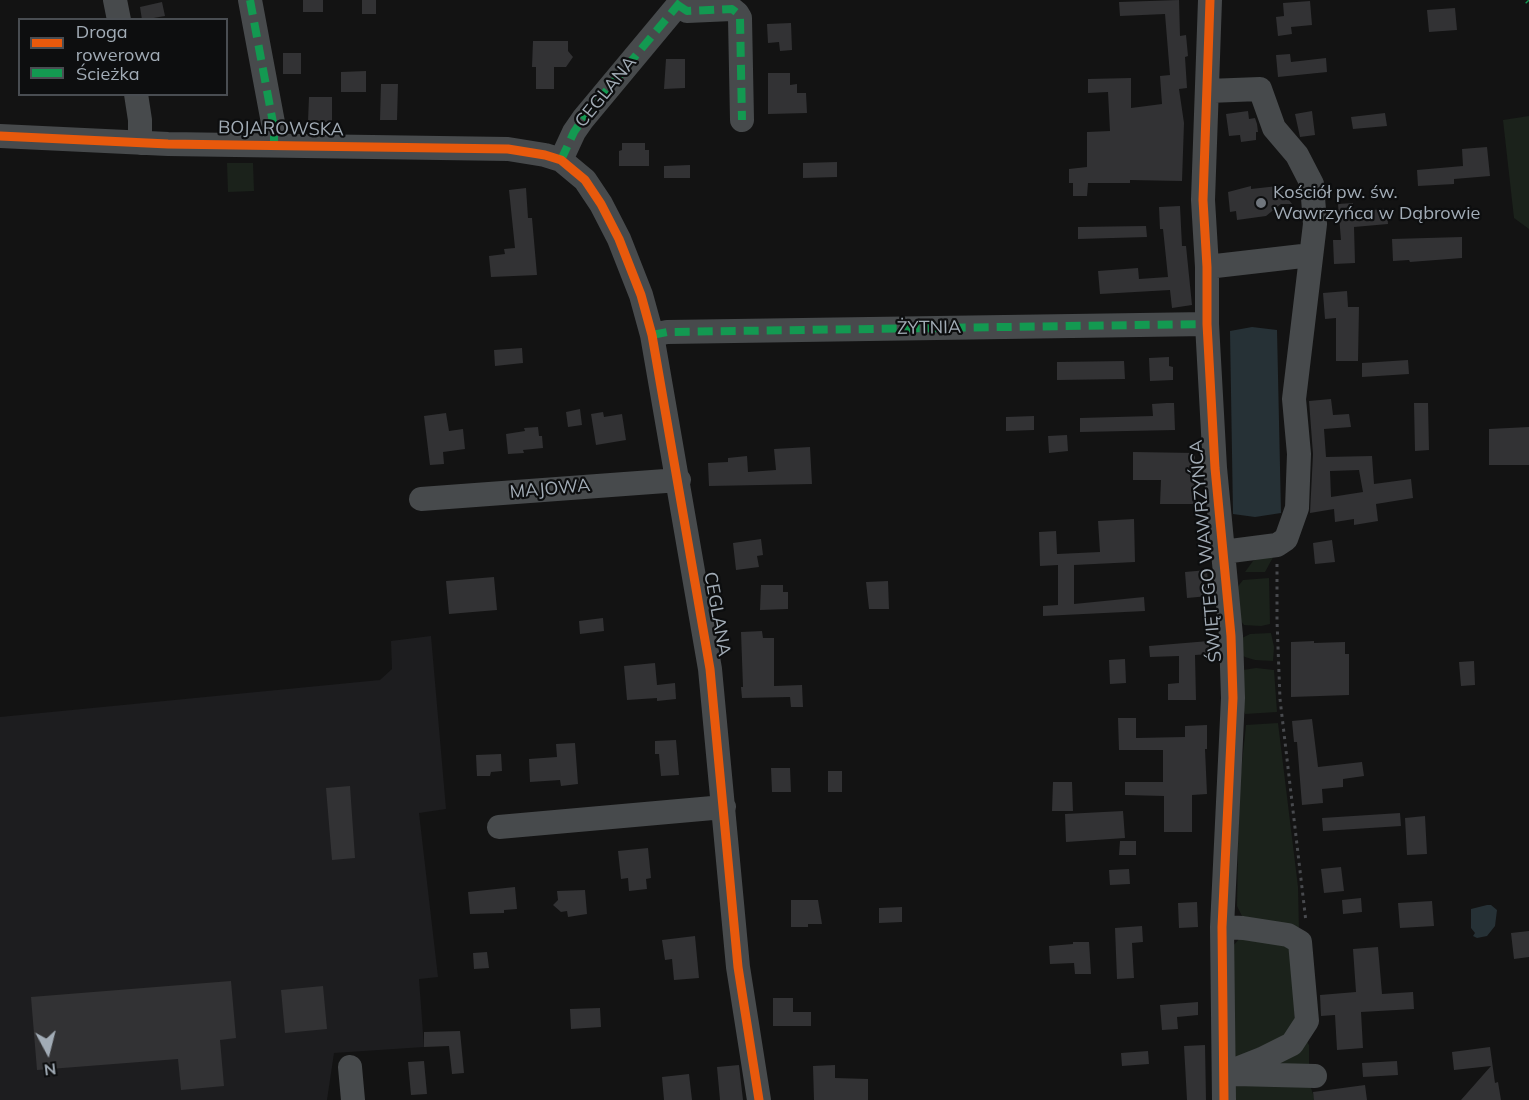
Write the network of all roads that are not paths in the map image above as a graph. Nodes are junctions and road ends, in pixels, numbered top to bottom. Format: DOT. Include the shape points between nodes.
graph roads {
  1 [pos="115,0"];
  2 [pos="250,0"];
  3 [pos="1210,0"];
  4 [pos="680,2"];
  5 [pos="118,18"];
  6 [pos="1208,91"];
  7 [pos="136,96"];
  8 [pos="742,120"];
  9 [pos="0,136"];
  10 [pos="140,143"];
  11 [pos="274,145"];
  12 [pos="561,160"];
  13 [pos="1311,255"];
  14 [pos="1207,267"];
  15 [pos="1207,324"];
  16 [pos="652,335"];
  17 [pos="679,480"];
  18 [pos="421,500"];
  19 [pos="1224,552"];
  20 [pos="724,807"];
  21 [pos="499,827"];
  22 [pos="1222,927"];
  23 [pos="350,1067"];
  24 [pos="1224,1074"];
  25 [pos="1315,1076"];
  26 [pos="353,1100"];
  27 [pos="759,1100"];
  28 [pos="1224,1100"];
  1 -- 5 [label="street"];
  2 -- 11 [label="street"];
  3 -- 6 [label="street, ŚWIĘTEGO WAWRZYŃCA"];
  4 -- 8 [label="street, CEGLANA" via="687,11 732,9 740,18"];
  4 -- 12 [label="street, CEGLANA" via="583,119"];
  6 -- 13 [label="street" via="1260,89 1274,128 1297,155 1312,184 1315,224"];
  6 -- 14 [label="street, ŚWIĘTEGO WAWRZYŃCA" via="1203,200"];
  7 -- 10 [label="street"];
  9 -- 10 [label="street, BOJAROWSKA"];
  10 -- 11 [label="street, BOJAROWSKA"];
  11 -- 12 [label="street, BOJAROWSKA" via="508,149"];
  12 -- 16 [label="street, CEGLANA" via="585,180 608,218 638,286"];
  13 -- 14 [label="street"];
  13 -- 19 [label="street, ŚWIĘTEGO WAWRZYŃCA" via="1294,399 1299,454 1297,508 1286,539 1277,545"];
  14 -- 15 [label="street, ŚWIĘTEGO WAWRZYŃCA"];
  15 -- 16 [label="street, ŻYTNIA"];
  15 -- 19 [label="street, ŚWIĘTEGO WAWRZYŃCA"];
  16 -- 17 [label="street, CEGLANA"];
  17 -- 18 [label="street, MAJOWA"];
  17 -- 20 [label="street, CEGLANA" via="710,669"];
  19 -- 22 [label="street, ŚWIĘTEGO WAWRZYŃCA" via="1233,698"];
  20 -- 21 [label="street"];
  20 -- 27 [label="street, CEGLANA" via="738,967"];
  22 -- 24 [label="street, ŚWIĘTEGO WAWRZYŃCA"];
  22 -- 24 [label="street" via="1288,935 1300,942 1307,1022 1292,1044"];
  23 -- 26 [label="street"];
  24 -- 25 [label="street"];
  24 -- 28 [label="street, ŚWIĘTEGO WAWRZYŃCA"];
}
